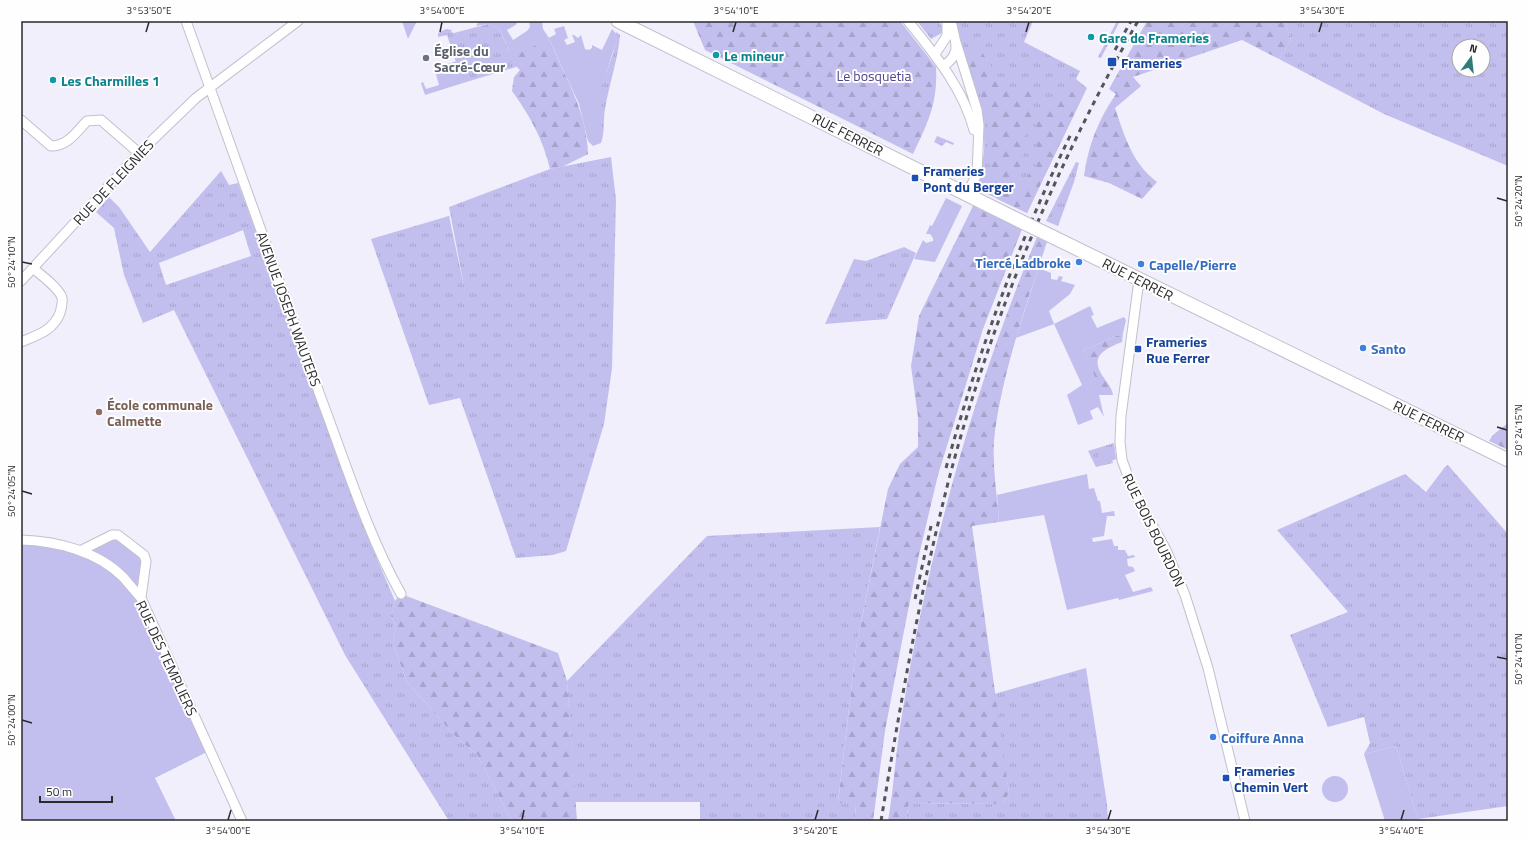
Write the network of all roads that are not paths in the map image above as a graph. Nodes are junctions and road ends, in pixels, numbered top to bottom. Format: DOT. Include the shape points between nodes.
graph roads {
  1 [pos="186,21"];
  2 [pos="298,21"];
  3 [pos="618,21"];
  4 [pos="908,21"];
  5 [pos="946,21"];
  6 [pos="951,21"];
  7 [pos="955,40"];
  8 [pos="935,54"];
  9 [pos="943,66"];
  10 [pos="210,88"];
  11 [pos="21,120"];
  12 [pos="979,147"];
  13 [pos="138,153"];
  14 [pos="967,194"];
  15 [pos="34,269"];
  16 [pos="1139,280"];
  17 [pos="21,281"];
  18 [pos="21,342"];
  19 [pos="1508,460"];
  20 [pos="21,540"];
  21 [pos="80,551"];
  22 [pos="401,594"];
  23 [pos="141,598"];
  24 [pos="242,821"];
  25 [pos="1245,821"];
  1 -- 10 [label="street, AVENUE JOSEPH WAUTERS"];
  2 -- 10 [label="street, RUE DE FLEIGNIES"];
  3 -- 14 [label="main road, RUE FERRER"];
  4 -- 8 [label="street"];
  5 -- 8 [label="street" via="948,36"];
  6 -- 7 [label="street"];
  7 -- 9 [label="street" via="954,58"];
  7 -- 12 [label="street" via="977,110"];
  8 -- 9 [label="street"];
  9 -- 12 [label="street" via="963,98"];
  10 -- 13 [label="street, RUE DE FLEIGNIES"];
  10 -- 22 [label="street, AVENUE JOSEPH WAUTERS" via="352,481 382,557"];
  11 -- 13 [label="street" via="51,146 60,146 69,140 87,121 101,120"];
  12 -- 14 [label="street" via="976,174"];
  13 -- 15 [label="street, RUE DE FLEIGNIES"];
  14 -- 16 [label="main road, RUE FERRER, bridge"];
  15 -- 17 [label="street, RUE DE FLEIGNIES"];
  15 -- 18 [label="street" via="57,290 62,298 62,308 54,325 45,332"];
  16 -- 19 [label="main road, RUE FERRER"];
  16 -- 25 [label="street, RUE BOIS BOURDON" via="1121,416 1122,460 1133,490 1166,550 1185,595 1204,654"];
  20 -- 21 [label="street, RUE DES TEMPLIERS" via="44,540"];
  21 -- 23 [label="street, RUE DES TEMPLIERS" via="96,558 122,576"];
  21 -- 23 [label="street" via="112,535 118,535 144,555 146,561"];
  23 -- 24 [label="street, RUE DES TEMPLIERS"];
}
